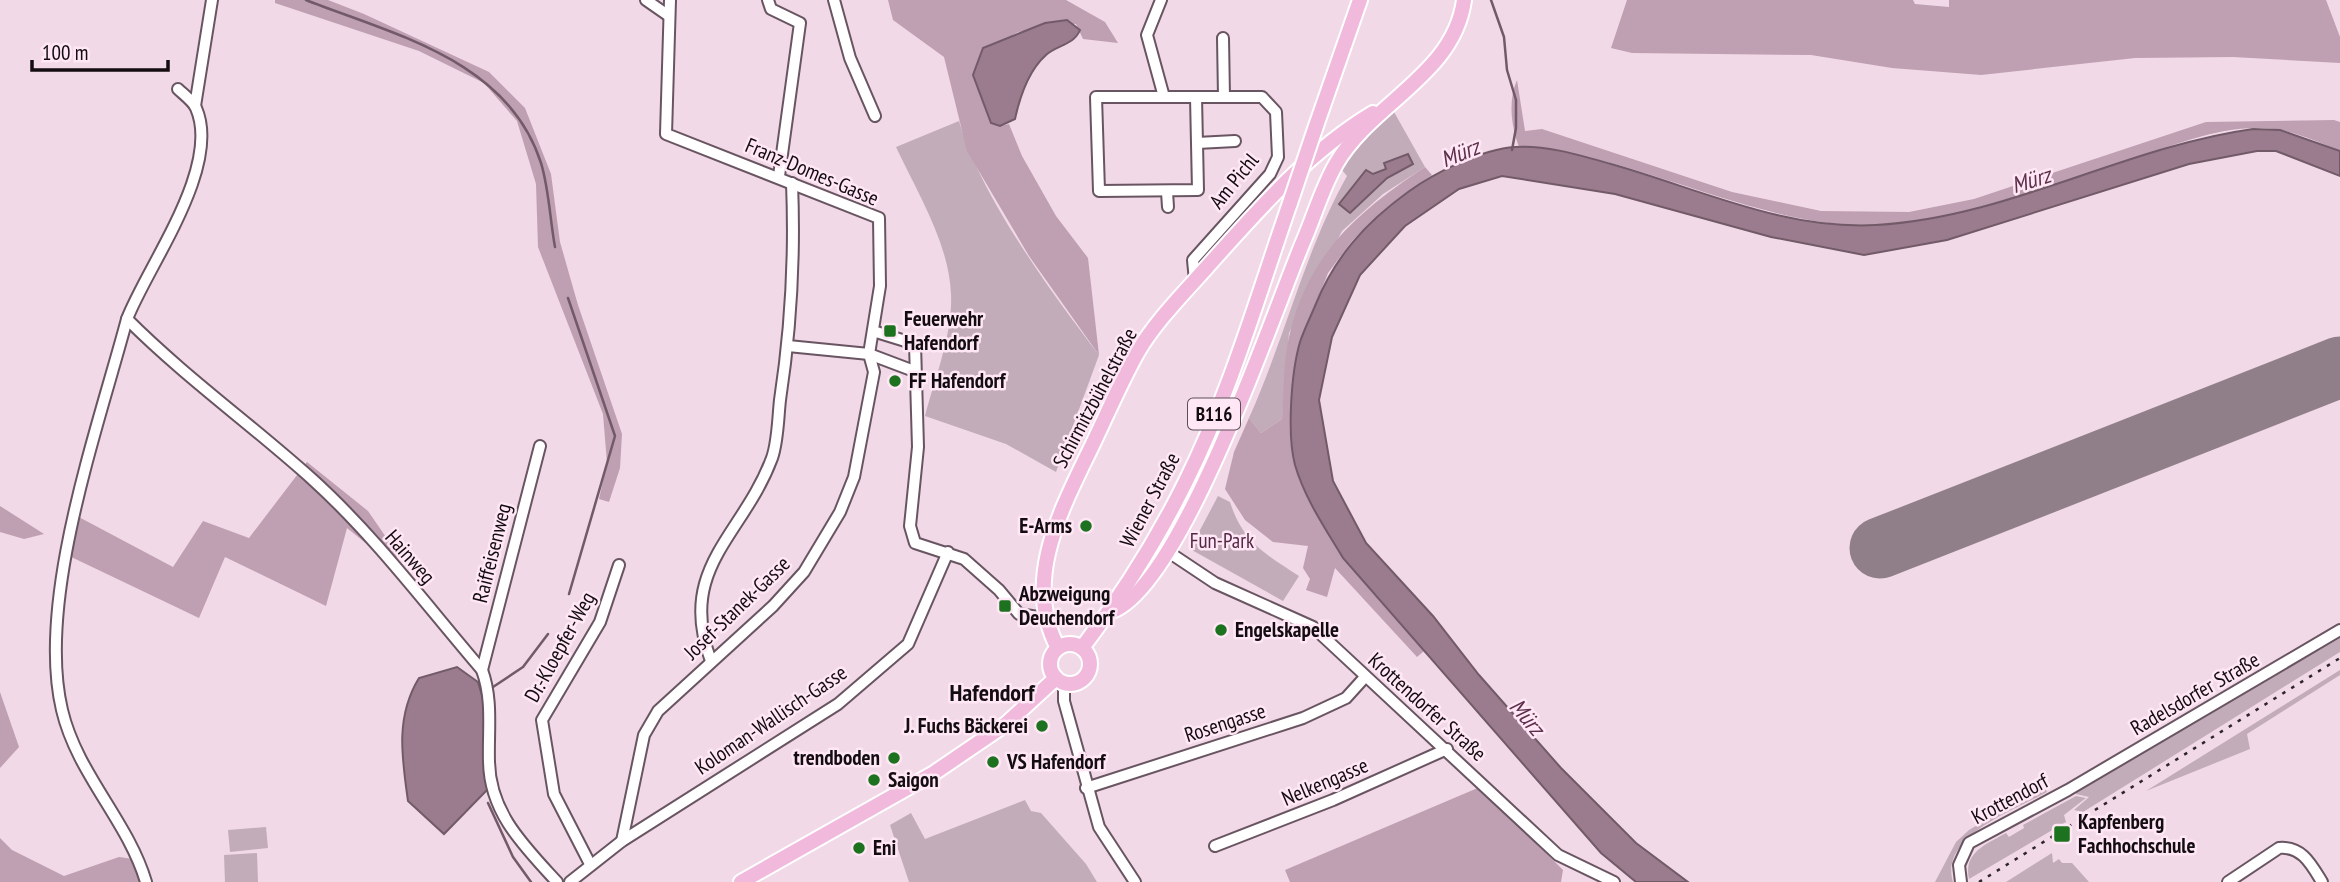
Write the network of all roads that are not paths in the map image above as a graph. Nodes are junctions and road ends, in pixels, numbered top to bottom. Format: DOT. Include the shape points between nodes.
graph roads {
  1 [pos="212,0"];
  2 [pos="646,0"];
  3 [pos="670,0"];
  4 [pos="768,0"];
  5 [pos="834,0"];
  6 [pos="1161,0"];
  7 [pos="1360,0"];
  8 [pos="1464,0"];
  9 [pos="669,16"];
  10 [pos="1223,38"];
  11 [pos="177,89"];
  12 [pos="1164,97"];
  13 [pos="1196,97"];
  14 [pos="1224,97"];
  15 [pos="1390,103"];
  16 [pos="195,106"];
  17 [pos="875,117"];
  18 [pos="1235,141"];
  19 [pos="1197,144"];
  20 [pos="1317,155"];
  21 [pos="1336,163"];
  22 [pos="779,176"];
  23 [pos="793,183"];
  24 [pos="1167,192"];
  25 [pos="1168,207"];
  26 [pos="1195,281"];
  27 [pos="127,319"];
  28 [pos="873,331"];
  29 [pos="788,346"];
  30 [pos="869,354"];
  31 [pos="914,371"];
  32 [pos="540,446"];
  33 [pos="948,552"];
  34 [pos="1170,553"];
  35 [pos="619,565"];
  36 [pos="1109,612"];
  37 [pos="1044,616"];
  38 [pos="2340,630"];
  39 [pos="1058,648"];
  40 [pos="1082,648"];
  41 [pos="711,661"];
  42 [pos="482,670"];
  43 [pos="1365,677"];
  44 [pos="1060,681"];
  45 [pos="1447,749"];
  46 [pos="1086,788"];
  47 [pos="2068,790"];
  48 [pos="622,841"];
  49 [pos="1216,846"];
  50 [pos="590,864"];
  51 [pos="146,882"];
  52 [pos="557,882"];
  53 [pos="570,882"];
  54 [pos="741,882"];
  55 [pos="1135,882"];
  56 [pos="1614,882"];
  57 [pos="1961,882"];
  58 [pos="2228,882"];
  59 [pos="2322,882"];
  1 -- 16 [label="street"];
  2 -- 9 [label="street"];
  3 -- 9 [label="street"];
  4 -- 22 [label="street" via="771,9 800,23"];
  5 -- 17 [label="street" via="850,58"];
  6 -- 12 [label="street" via="1147,35"];
  7 -- 36 [label="main road, Wiener Straße / B116, bridge" via="1233,368 1188,479 1155,542"];
  8 -- 15 [label="main road" via="1446,50"];
  9 -- 22 [label="street, Franz-Domes-Gasse" via="666,134"];
  10 -- 14 [label="street"];
  11 -- 16 [label="street"];
  12 -- 13 [label="street, Am Pichl"];
  12 -- 24 [label="street, Am Pichl" via="1096,97 1098,179 1099,191"];
  13 -- 14 [label="street, Am Pichl"];
  13 -- 19 [label="street, Am Pichl"];
  14 -- 26 [label="street, Am Pichl" via="1262,97 1276,112 1278,157 1269,174 1192,260"];
  15 -- 20 [label="main road, Schirmitzbühelstraße"];
  15 -- 21 [label="main road"];
  16 -- 27 [label="street" via="198,164 178,223 140,286"];
  18 -- 19 [label="street, Am Pichl"];
  19 -- 24 [label="street, Am Pichl" via="1198,190"];
  20 -- 21 [label="main road"];
  20 -- 26 [label="main road, Schirmitzbühelstraße" via="1269,198"];
  21 -- 34 [label="main road" via="1257,364"];
  22 -- 23 [label="street, Franz-Domes-Gasse"];
  23 -- 28 [label="street, Franz-Domes-Gasse" via="879,218 880,286"];
  23 -- 29 [label="street"];
  24 -- 25 [label="street"];
  26 -- 37 [label="main road, Schirmitzbühelstraße" via="1138,352 1056,522 1043,582"];
  27 -- 42 [label="street, Hainweg" via="313,480"];
  27 -- 51 [label="street" via="65,554 57,657 62,711 91,780 139,860"];
  28 -- 30 [label="street, Franz-Domes-Gasse"];
  28 -- 31 [label="street" via="915,344"];
  29 -- 30 [label="street"];
  29 -- 41 [label="street" via="772,457 709,568 700,600 701,635"];
  30 -- 31 [label="street"];
  30 -- 41 [label="street, Josef-Stanek-Gasse" via="874,372 855,477 840,512 804,572"];
  31 -- 33 [label="street" via="918,436 911,536 921,547"];
  32 -- 42 [label="street, Raiffeisenweg"];
  33 -- 37 [label="street" via="986,578 1019,614"];
  33 -- 48 [label="street, Koloman-Wallisch-Gasse" via="908,644 838,704"];
  34 -- 36 [label="main road" via="1136,595"];
  34 -- 43 [label="street, Krottendorfer Straße" via="1215,583 1313,627"];
  35 -- 50 [label="street, Dr.-Kloepfer-Weg" via="600,622 542,720 554,794"];
  36 -- 40 [label="main road, Wiener Straße / B116"];
  37 -- 39 [label="main road"];
  38 -- 47 [label="street, Radelsdorfer Straße"];
  39 -- 40 [label="main road" via="1069,644"];
  39 -- 44 [label="main road" via="1050,662"];
  40 -- 44 [label="main road" via="1090,659 1089,672 1079,682"];
  41 -- 48 [label="street, Josef-Stanek-Gasse" via="658,711 644,735"];
  42 -- 52 [label="street, Hainweg" via="489,692 491,786 512,832"];
  43 -- 45 [label="street, Krottendorfer Straße"];
  43 -- 46 [label="street, Rosengasse" via="1346,698 1303,718"];
  44 -- 46 [label="street"];
  44 -- 54 [label="main road" via="934,773"];
  45 -- 49 [label="street, Nelkengasse"];
  45 -- 56 [label="street, Krottendorfer Straße" via="1558,855"];
  46 -- 55 [label="street" via="1101,831"];
  47 -- 57 [label="street, Krottendorf" via="1969,844 1960,859"];
  48 -- 50 [label="street, Koloman-Wallisch-Gasse"];
  50 -- 53 [label="street, Koloman-Wallisch-Gasse"];
  58 -- 59 [label="street" via="2286,847 2299,851"];
}
